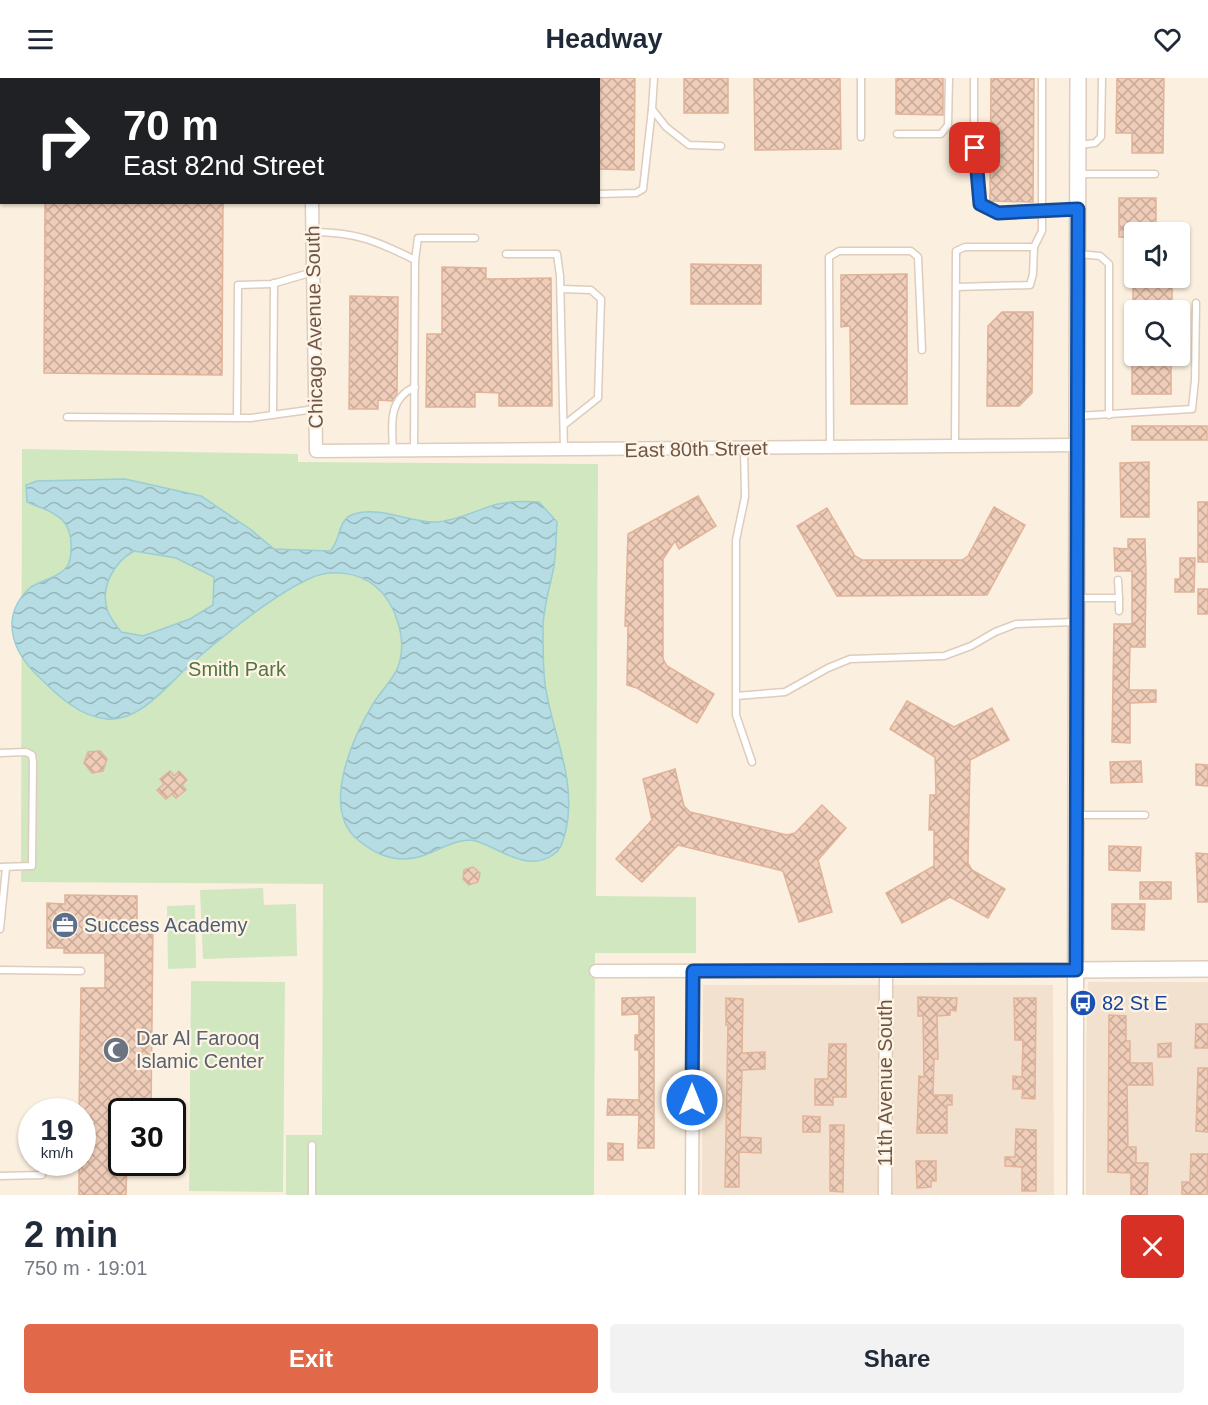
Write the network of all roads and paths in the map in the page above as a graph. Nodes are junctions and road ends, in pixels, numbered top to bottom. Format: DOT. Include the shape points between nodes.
graph roads {
  1 [pos="654,78"];
  2 [pos="861,78"];
  3 [pos="949,78"];
  4 [pos="974,78"];
  5 [pos="1042,78"];
  6 [pos="1078,78"];
  7 [pos="1102,78"];
  8 [pos="652,109"];
  9 [pos="897,134"];
  10 [pos="861,137"];
  11 [pos="1078,145"];
  12 [pos="721,146"];
  13 [pos="1078,174"];
  14 [pos="1155,174"];
  15 [pos="600,194"];
  16 [pos="312,204"];
  17 [pos="1078,209"];
  18 [pos="1042,212"];
  19 [pos="313,232"];
  20 [pos="475,238"];
  21 [pos="1034,247"];
  22 [pos="506,254"];
  23 [pos="1077,254"];
  24 [pos="415,260"];
  25 [pos="314,272"];
  26 [pos="274,284"];
  27 [pos="956,287"];
  28 [pos="561,289"];
  29 [pos="1196,303"];
  30 [pos="922,350"];
  31 [pos="414,387"];
  32 [pos="316,409"];
  33 [pos="273,415"];
  34 [pos="1109,415"];
  35 [pos="1076,416"];
  36 [pos="67,417"];
  37 [pos="237,418"];
  38 [pos="564,425"];
  39 [pos="1076,445"];
  40 [pos="955,447"];
  41 [pos="744,448"];
  42 [pos="831,448"];
  43 [pos="564,450"];
  44 [pos="316,451"];
  45 [pos="393,451"];
  46 [pos="414,451"];
  47 [pos="1118,580"];
  48 [pos="1075,598"];
  49 [pos="1119,598"];
  50 [pos="1119,611"];
  51 [pos="1075,622"];
  52 [pos="736,696"];
  53 [pos="0,753"];
  54 [pos="752,762"];
  55 [pos="1075,815"];
  56 [pos="1145,815"];
  57 [pos="3,867"];
  58 [pos="0,929"];
  59 [pos="1208,969"];
  60 [pos="0,970"];
  61 [pos="1076,970"];
  62 [pos="81,971"];
  63 [pos="596,971"];
  64 [pos="693,971"];
  65 [pos="886,971"];
  66 [pos="312,1145"];
  67 [pos="0,1176"];
  68 [pos="18,1176"];
  69 [pos="312,1195"];
  70 [pos="692,1195"];
  71 [pos="885,1195"];
  72 [pos="1075,1195"];
  1 -- 8 [label="lane"];
  2 -- 10 [label="lane"];
  3 -- 9 [label="lane" via="948,125 941,134"];
  4 -- 18 [label="lane" via="980,204 998,213"];
  5 -- 18 [label="lane"];
  6 -- 11 [label="street"];
  7 -- 11 [label="lane" via="1101,137 1095,143"];
  8 -- 12 [label="lane" via="666,127 689,145"];
  8 -- 15 [label="lane" via="643,189 636,193"];
  11 -- 13 [label="street"];
  13 -- 14 [label="lane"];
  13 -- 17 [label="street"];
  16 -- 19 [label="street, Chicago Avenue South"];
  17 -- 18 [label="lane"];
  17 -- 23 [label="street"];
  18 -- 21 [label="lane" via="1042,231"];
  19 -- 24 [label="lane" via="362,236"];
  19 -- 25 [label="street, Chicago Avenue South"];
  20 -- 24 [label="lane" via="418,238"];
  21 -- 27 [label="lane" via="1030,285"];
  21 -- 27 [label="lane" via="965,247 956,251"];
  22 -- 28 [label="lane" via="557,254"];
  23 -- 34 [label="lane" via="1100,256 1109,264"];
  23 -- 35 [label="street"];
  24 -- 31 [label="lane"];
  25 -- 26 [label="lane"];
  25 -- 32 [label="street, Chicago Avenue South"];
  26 -- 33 [label="lane"];
  26 -- 37 [label="lane" via="238,285"];
  27 -- 40 [label="lane"];
  28 -- 38 [label="lane"];
  28 -- 38 [label="lane" via="591,290 601,299 598,399"];
  29 -- 34 [label="lane" via="1192,409"];
  30 -- 42 [label="lane" via="918,257 911,252 832,254"];
  31 -- 45 [label="lane" via="405,391 392,409"];
  31 -- 46 [label="lane"];
  32 -- 33 [label="lane"];
  32 -- 44 [label="street, Chicago Avenue South"];
  33 -- 37 [label="lane"];
  34 -- 35 [label="lane"];
  35 -- 39 [label="street"];
  36 -- 37 [label="lane"];
  38 -- 43 [label="lane"];
  39 -- 40 [label="street, East 80th Street"];
  39 -- 48 [label="street"];
  40 -- 42 [label="street, East 80th Street"];
  41 -- 42 [label="street, East 80th Street"];
  41 -- 43 [label="street, East 80th Street"];
  41 -- 52 [label="lane" via="745,496 736,540"];
  43 -- 46 [label="street, East 80th Street"];
  44 -- 45 [label="street, East 80th Street"];
  45 -- 46 [label="street, East 80th Street"];
  47 -- 49 [label="lane"];
  48 -- 49 [label="lane"];
  48 -- 51 [label="street"];
  49 -- 50 [label="lane"];
  51 -- 52 [label="lane" via="1016,624 944,656 850,659 785,692"];
  51 -- 55 [label="street"];
  52 -- 54 [label="lane" via="737,722"];
  53 -- 57 [label="lane" via="26,752 32,755 33,762 32,866"];
  55 -- 56 [label="lane"];
  55 -- 61 [label="street"];
  57 -- 58 [label="lane"];
  59 -- 61 [label="street"];
  60 -- 62 [label="lane"];
  61 -- 65 [label="street"];
  61 -- 72 [label="street"];
  63 -- 64 [label="street"];
  64 -- 65 [label="street"];
  64 -- 70 [label="street"];
  65 -- 71 [label="street, 11th Avenue South"];
  66 -- 69 [label="lane"];
  67 -- 68 [label="lane"];
}
